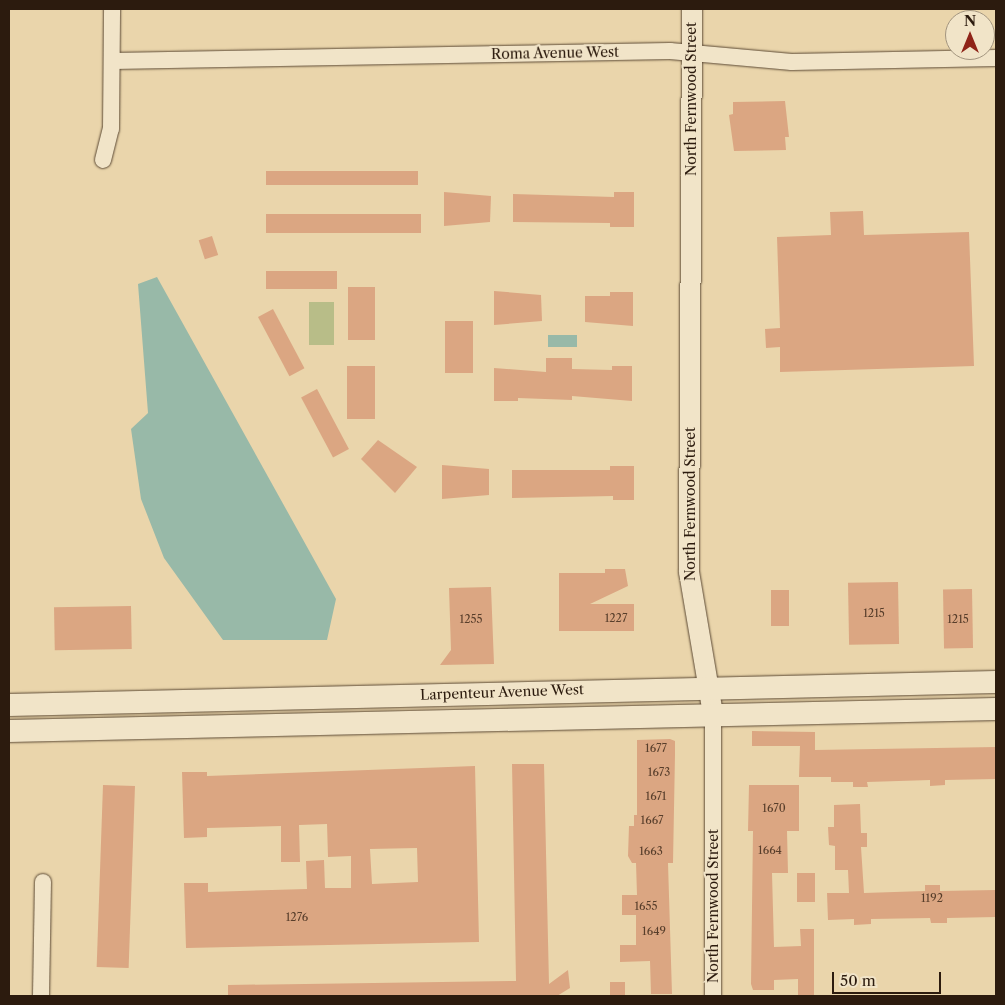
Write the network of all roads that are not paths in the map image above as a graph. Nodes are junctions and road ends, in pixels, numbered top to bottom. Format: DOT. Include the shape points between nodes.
graph roads {
  1 [pos="112,9"];
  2 [pos="692,9"];
  3 [pos="691,51"];
  4 [pos="996,58"];
  5 [pos="113,61"];
  6 [pos="103,160"];
  7 [pos="996,682"];
  8 [pos="709,687"];
  9 [pos="9,705"];
  10 [pos="996,709"];
  11 [pos="713,714"];
  12 [pos="9,731"];
  13 [pos="43,882"];
  14 [pos="42,996"];
  15 [pos="713,996"];
  1 -- 5 [label="street"];
  2 -- 3 [label="street, North Fernwood Street"];
  3 -- 4 [label="street, Roma Avenue West" via="792,62"];
  3 -- 5 [label="street, Roma Avenue West"];
  3 -- 8 [label="street, North Fernwood Street" via="689,572"];
  5 -- 6 [label="street" via="111,129"];
  7 -- 8 [label="main road, Larpenteur Avenue West"];
  8 -- 9 [label="main road, Larpenteur Avenue West"];
  8 -- 11 [label="street, North Fernwood Street"];
  10 -- 11 [label="main road, Larpenteur Avenue West"];
  11 -- 12 [label="main road, Larpenteur Avenue West"];
  11 -- 15 [label="street, North Fernwood Street"];
  13 -- 14 [label="street"];
}
